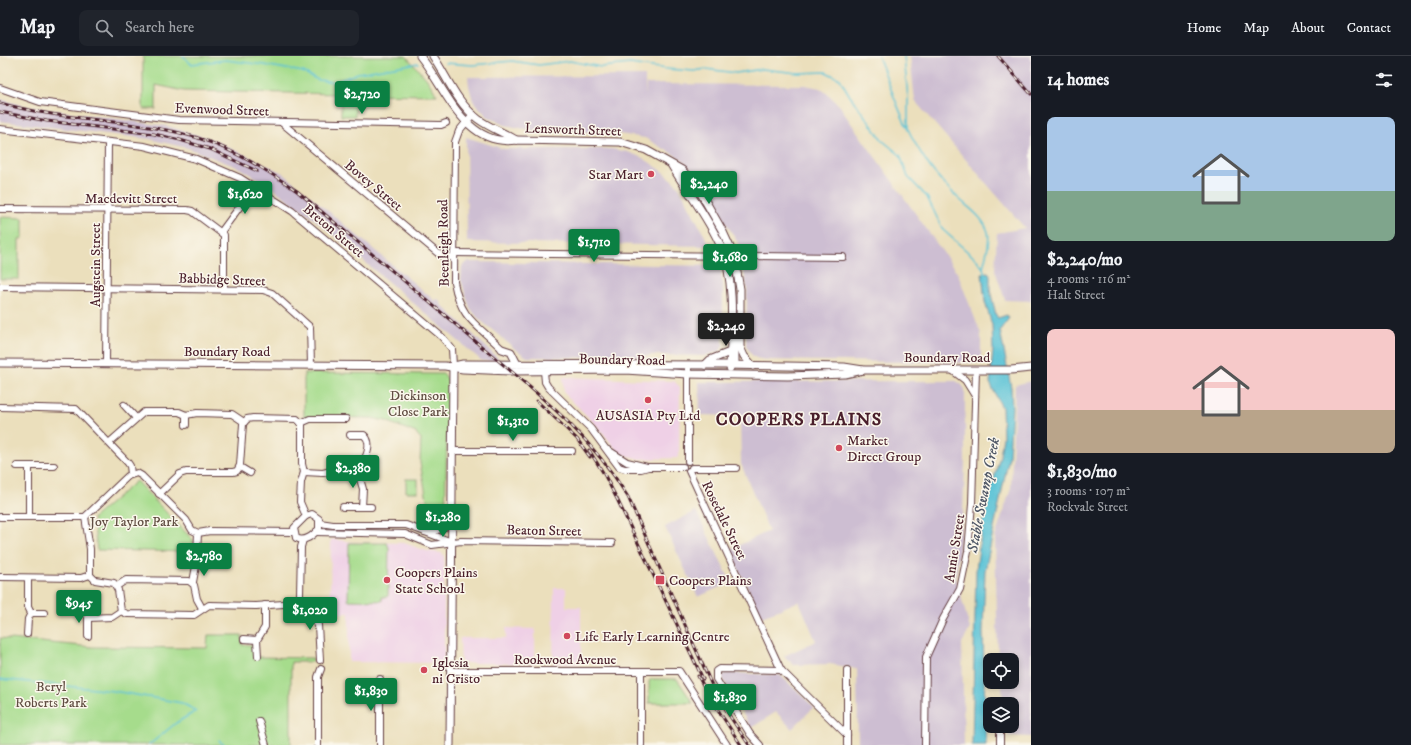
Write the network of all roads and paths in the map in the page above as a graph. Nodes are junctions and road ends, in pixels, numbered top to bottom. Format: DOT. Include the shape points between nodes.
graph roads {
  1 [pos="420,56"];
  2 [pos="433,56"];
  3 [pos="0,88"];
  4 [pos="472,114"];
  5 [pos="466,122"];
  6 [pos="282,123"];
  7 [pos="446,123"];
  8 [pos="0,129"];
  9 [pos="516,140"];
  10 [pos="108,142"];
  11 [pos="672,165"];
  12 [pos="254,186"];
  13 [pos="0,209"];
  14 [pos="107,210"];
  15 [pos="221,232"];
  16 [pos="454,256"];
  17 [pos="724,256"];
  18 [pos="734,256"];
  19 [pos="843,257"];
  20 [pos="0,287"];
  21 [pos="107,288"];
  22 [pos="224,289"];
  23 [pos="740,335"];
  24 [pos="502,349"];
  25 [pos="730,352"];
  26 [pos="0,363"];
  27 [pos="106,364"];
  28 [pos="517,364"];
  29 [pos="311,365"];
  30 [pos="688,365"];
  31 [pos="705,365"];
  32 [pos="732,365"];
  33 [pos="454,366"];
  34 [pos="753,366"];
  35 [pos="1031,368"];
  36 [pos="863,370"];
  37 [pos="952,370"];
  38 [pos="976,370"];
  39 [pos="544,371"];
  40 [pos="688,374"];
  41 [pos="732,374"];
  42 [pos="975,396"];
  43 [pos="124,404"];
  44 [pos="0,407"];
  45 [pos="186,415"];
  46 [pos="136,418"];
  47 [pos="346,419"];
  48 [pos="244,422"];
  49 [pos="301,423"];
  50 [pos="186,424"];
  51 [pos="350,435"];
  52 [pos="110,442"];
  53 [pos="452,450"];
  54 [pos="572,451"];
  55 [pos="688,461"];
  56 [pos="17,466"];
  57 [pos="29,466"];
  58 [pos="54,466"];
  59 [pos="240,467"];
  60 [pos="683,467"];
  61 [pos="736,468"];
  62 [pos="357,469"];
  63 [pos="691,470"];
  64 [pos="304,472"];
  65 [pos="250,473"];
  66 [pos="130,474"];
  67 [pos="160,494"];
  68 [pos="343,507"];
  69 [pos="362,507"];
  70 [pos="372,507"];
  71 [pos="306,516"];
  72 [pos="0,517"];
  73 [pos="29,517"];
  74 [pos="86,517"];
  75 [pos="452,522"];
  76 [pos="320,523"];
  77 [pos="294,532"];
  78 [pos="316,532"];
  79 [pos="425,532"];
  80 [pos="198,533"];
  81 [pos="303,540"];
  82 [pos="452,542"];
  83 [pos="612,543"];
  84 [pos="197,555"];
  85 [pos="196,566"];
  86 [pos="90,575"];
  87 [pos="0,577"];
  88 [pos="28,578"];
  89 [pos="193,582"];
  90 [pos="116,586"];
  91 [pos="297,603"];
  92 [pos="265,605"];
  93 [pos="202,608"];
  94 [pos="317,610"];
  95 [pos="121,611"];
  96 [pos="31,612"];
  97 [pos="44,613"];
  98 [pos="310,615"];
  99 [pos="27,634"];
  100 [pos="88,636"];
  101 [pos="244,639"];
  102 [pos="257,640"];
  103 [pos="258,656"];
  104 [pos="320,660"];
  105 [pos="321,669"];
  106 [pos="451,670"];
  107 [pos="781,670"];
  108 [pos="847,670"];
  109 [pos="641,672"];
  110 [pos="380,679"];
  111 [pos="259,721"];
  112 [pos="1000,733"];
  113 [pos="847,735"];
  114 [pos="266,745"];
  115 [pos="318,745"];
  116 [pos="380,745"];
  117 [pos="450,745"];
  118 [pos="641,745"];
  119 [pos="727,745"];
  120 [pos="760,745"];
  121 [pos="847,745"];
  122 [pos="926,745"];
  123 [pos="1000,745"];
  1 -- 5 [label="main road"];
  2 -- 4 [label="main road" via="460,101"];
  3 -- 6 [label="street, Evenwood Street" via="40,102 179,120"];
  4 -- 5 [label="street, Beenleigh Road"];
  4 -- 9 [label="main road, Lensworth Street" via="491,128"];
  5 -- 9 [label="main road, Lensworth Street" via="491,137 506,142"];
  5 -- 16 [label="street, Beenleigh Road" via="456,142"];
  6 -- 7 [label="street, Evenwood Street"];
  6 -- 16 [label="street, Bovey Street" via="440,255"];
  8 -- 10 [label="street, Breton Street"];
  9 -- 11 [label="main road, Lensworth Street" via="620,142 646,150"];
  10 -- 12 [label="street, Breton Street" via="144,146 196,159"];
  10 -- 14 [label="street, Augstein Street"];
  11 -- 17 [label="main road, Lensworth Street" via="712,230"];
  11 -- 18 [label="main road, Lensworth Street" via="682,170 698,190 725,234"];
  12 -- 15 [label="street"];
  12 -- 33 [label="street, Breton Street" via="292,211 442,337 452,349"];
  13 -- 14 [label="street, Macdevitt Street"];
  14 -- 15 [label="street, Macdevitt Street" via="187,210"];
  14 -- 21 [label="street, Augstein Street"];
  15 -- 22 [label="street" via="225,242"];
  16 -- 17 [label="street, Bovey Street"];
  16 -- 24 [label="street, Beenleigh Road" via="455,288 462,310 469,320"];
  17 -- 18 [label="street, Bovey Street"];
  17 -- 25 [label="main road, Lensworth Street" via="730,286"];
  18 -- 19 [label="street, Bovey Street"];
  18 -- 23 [label="main road, Lensworth Street" via="740,289"];
  20 -- 21 [label="street, Babbidge Street"];
  21 -- 22 [label="street, Babbidge Street"];
  21 -- 27 [label="street, Augstein Street"];
  22 -- 29 [label="street, Babbidge Street" via="267,290 307,323 310,331"];
  23 -- 32 [label="main road"];
  23 -- 34 [label="main road" via="742,352"];
  24 -- 28 [label="main road" via="511,352"];
  25 -- 31 [label="main road" via="710,360"];
  25 -- 32 [label="main road, Lensworth Street"];
  26 -- 27 [label="main road, Boundary Road"];
  27 -- 29 [label="main road, Boundary Road"];
  28 -- 30 [label="main road, Boundary Road"];
  28 -- 33 [label="main road, Boundary Road"];
  29 -- 33 [label="main road, Boundary Road"];
  30 -- 31 [label="main road, Boundary Road"];
  30 -- 40 [label="street"];
  31 -- 32 [label="main road, Boundary Road"];
  32 -- 34 [label="main road, Boundary Road"];
  32 -- 41 [label="main road"];
  33 -- 39 [label="main road, Boundary Road" via="463,369"];
  33 -- 53 [label="main road"];
  34 -- 36 [label="main road, Boundary Road" via="844,367"];
  35 -- 38 [label="main road, Boundary Road"];
  36 -- 37 [label="main road, Boundary Road"];
  36 -- 41 [label="main road, Boundary Road" via="845,374 806,376"];
  37 -- 38 [label="main road, Boundary Road"];
  37 -- 42 [label="street" via="965,380"];
  38 -- 42 [label="street, Annie Street"];
  39 -- 40 [label="main road, Boundary Road" via="625,370"];
  39 -- 60 [label="street" via="546,385 591,429 615,464 621,468 641,469"];
  40 -- 41 [label="main road, Boundary Road"];
  40 -- 55 [label="street"];
  42 -- 122 [label="street, Annie Street" via="968,551 960,589 942,619 926,657"];
  43 -- 46 [label="street"];
  44 -- 52 [label="street" via="73,408"];
  45 -- 46 [label="street" via="178,412 148,411"];
  45 -- 48 [label="street" via="232,414"];
  45 -- 50 [label="street"];
  46 -- 52 [label="street"];
  47 -- 49 [label="street" via="310,419"];
  48 -- 49 [label="street" via="253,418 275,418 297,419"];
  48 -- 59 [label="street"];
  49 -- 64 [label="street"];
  51 -- 62 [label="street" via="364,435 368,441 367,455"];
  52 -- 66 [label="street" via="128,462"];
  53 -- 54 [label="street"];
  53 -- 75 [label="main road"];
  55 -- 60 [label="street"];
  55 -- 63 [label="street" via="692,464"];
  56 -- 57 [label="street"];
  57 -- 58 [label="street"];
  57 -- 73 [label="street"];
  59 -- 65 [label="street"];
  59 -- 67 [label="street" via="233,472 180,474"];
  60 -- 63 [label="street" via="686,471"];
  61 -- 63 [label="street"];
  62 -- 64 [label="street" via="339,469 323,473"];
  62 -- 69 [label="street" via="363,489"];
  63 -- 107 [label="street, Rosedale Street"];
  64 -- 71 [label="street" via="300,502"];
  66 -- 67 [label="street" via="140,474"];
  66 -- 74 [label="street"];
  67 -- 80 [label="street" via="186,520 192,530"];
  68 -- 69 [label="street"];
  69 -- 70 [label="street"];
  71 -- 76 [label="street" via="316,516"];
  71 -- 77 [label="street"];
  72 -- 73 [label="street"];
  73 -- 74 [label="street"];
  74 -- 86 [label="street"];
  75 -- 79 [label="street" via="435,532"];
  75 -- 82 [label="main road"];
  76 -- 78 [label="street"];
  76 -- 79 [label="street" via="406,525"];
  77 -- 80 [label="street"];
  77 -- 81 [label="street" via="296,538"];
  78 -- 81 [label="street"];
  78 -- 82 [label="street" via="405,534 432,545"];
  79 -- 82 [label="street"];
  80 -- 84 [label="street"];
  81 -- 91 [label="street" via="300,595"];
  82 -- 83 [label="street, Beaton Street"];
  82 -- 106 [label="main road"];
  85 -- 89 [label="street"];
  86 -- 88 [label="street" via="81,578"];
  86 -- 90 [label="street" via="95,580 114,582"];
  87 -- 88 [label="street"];
  88 -- 96 [label="street" via="28,607"];
  89 -- 90 [label="street" via="126,580"];
  89 -- 93 [label="street" via="197,600"];
  90 -- 95 [label="street"];
  91 -- 92 [label="street"];
  91 -- 98 [label="street"];
  92 -- 93 [label="street" via="209,605"];
  92 -- 102 [label="street" via="265,627"];
  93 -- 95 [label="street" via="197,614 190,615 127,614"];
  94 -- 98 [label="street"];
  95 -- 100 [label="street" via="112,617 88,615"];
  96 -- 97 [label="street"];
  96 -- 99 [label="street"];
  98 -- 104 [label="street" via="320,632"];
  101 -- 102 [label="street"];
  102 -- 103 [label="street"];
  105 -- 115 [label="street" via="318,677"];
  106 -- 109 [label="street, Rookwood Avenue"];
  106 -- 117 [label="main road"];
  107 -- 113 [label="street, Rosedale Street"];
  107 -- 120 [label="street" via="716,671 716,678 750,734"];
  108 -- 113 [label="street"];
  109 -- 118 [label="street"];
  109 -- 119 [label="street, Rookwood Avenue" via="679,672"];
  110 -- 116 [label="street"];
  111 -- 114 [label="street"];
  112 -- 123 [label="street"];
  113 -- 121 [label="street"];
}
